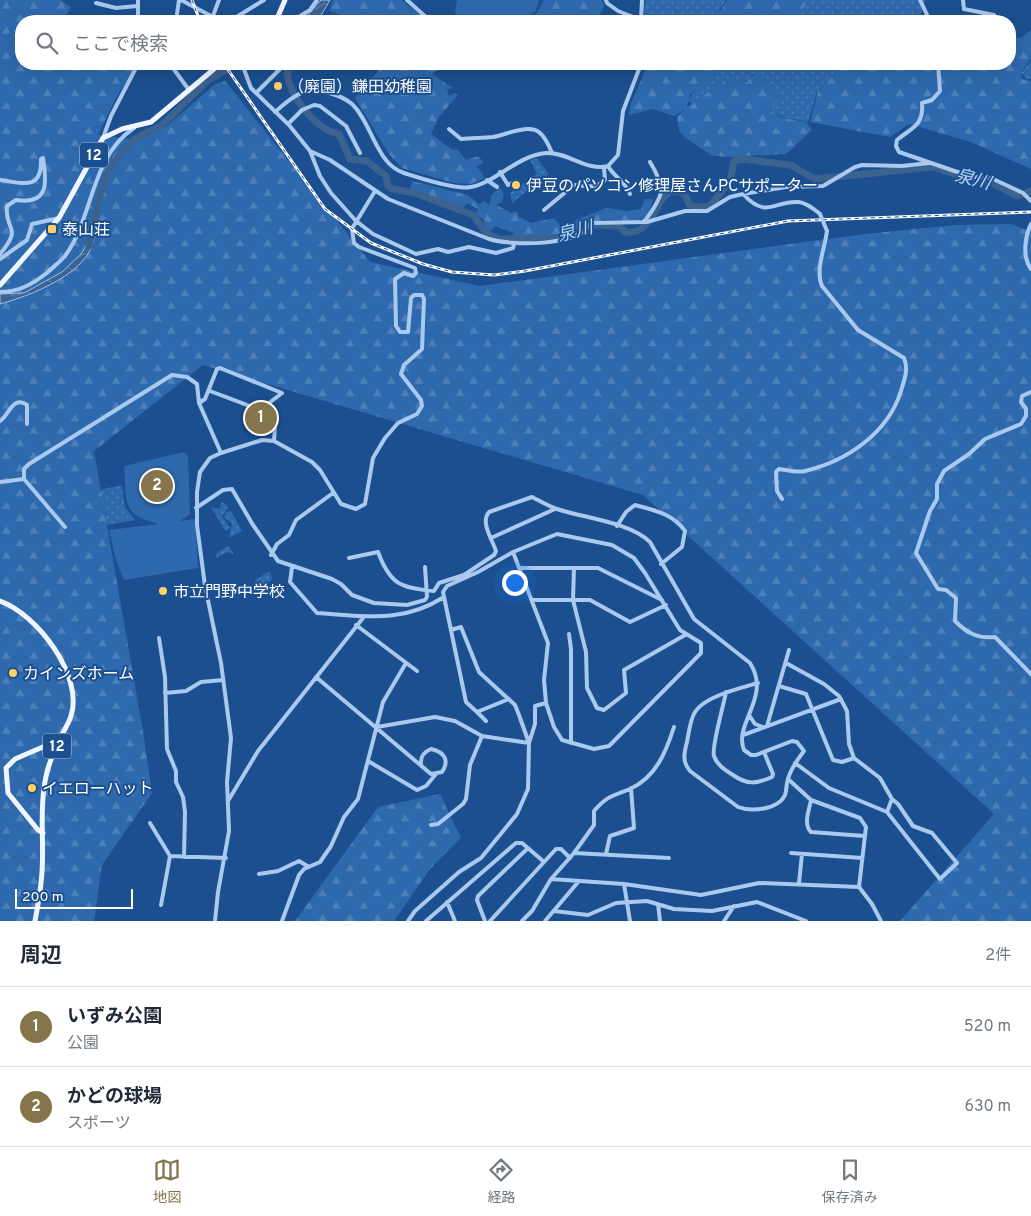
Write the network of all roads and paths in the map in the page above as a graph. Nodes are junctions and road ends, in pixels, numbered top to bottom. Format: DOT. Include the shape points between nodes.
graph roads {
  1 [pos="138,0"];
  2 [pos="180,0"];
  3 [pos="219,0"];
  4 [pos="264,0"];
  5 [pos="285,0"];
  6 [pos="317,0"];
  7 [pos="407,0"];
  8 [pos="606,0"];
  9 [pos="642,0"];
  10 [pos="920,0"];
  11 [pos="964,0"];
  12 [pos="96,3"];
  13 [pos="137,6"];
  14 [pos="138,15"];
  15 [pos="177,15"];
  16 [pos="205,15"];
  17 [pos="214,15"];
  18 [pos="240,15"];
  19 [pos="279,15"];
  20 [pos="302,15"];
  21 [pos="424,15"];
  22 [pos="627,15"];
  23 [pos="641,15"];
  24 [pos="927,15"];
  25 [pos="994,15"];
  26 [pos="135,70"];
  27 [pos="174,70"];
  28 [pos="213,70"];
  29 [pos="246,70"];
  30 [pos="279,70"];
  31 [pos="639,70"];
  32 [pos="938,70"];
  33 [pos="189,90"];
  34 [pos="256,93"];
  35 [pos="275,112"];
  36 [pos="288,124"];
  37 [pos="137,126"];
  38 [pos="449,129"];
  39 [pos="103,138"];
  40 [pos="310,151"];
  41 [pos="360,153"];
  42 [pos="552,153"];
  43 [pos="650,162"];
  44 [pos="930,162"];
  45 [pos="606,167"];
  46 [pos="500,172"];
  47 [pos="0,180"];
  48 [pos="487,180"];
  49 [pos="516,181"];
  50 [pos="497,187"];
  51 [pos="375,191"];
  52 [pos="630,194"];
  53 [pos="743,194"];
  54 [pos="1031,201"];
  55 [pos="544,210"];
  56 [pos="59,218"];
  57 [pos="356,221"];
  58 [pos="642,222"];
  59 [pos="1031,224"];
  60 [pos="514,244"];
  61 [pos="0,254"];
  62 [pos="0,259"];
  63 [pos="1031,270"];
  64 [pos="0,284"];
  65 [pos="0,292"];
  66 [pos="210,391"];
  67 [pos="1031,392"];
  68 [pos="199,403"];
  69 [pos="260,410"];
  70 [pos="0,421"];
  71 [pos="27,424"];
  72 [pos="274,441"];
  73 [pos="221,453"];
  74 [pos="24,479"];
  75 [pos="0,482"];
  76 [pos="333,493"];
  77 [pos="782,499"];
  78 [pos="196,508"];
  79 [pos="555,509"];
  80 [pos="617,526"];
  81 [pos="65,527"];
  82 [pos="491,538"];
  83 [pos="513,552"];
  84 [pos="271,555"];
  85 [pos="349,558"];
  86 [pos="661,564"];
  87 [pos="292,567"];
  88 [pos="425,567"];
  89 [pos="520,568"];
  90 [pos="574,568"];
  91 [pos="427,590"];
  92 [pos="444,597"];
  93 [pos="533,600"];
  94 [pos="573,600"];
  95 [pos="662,600"];
  96 [pos="0,601"];
  97 [pos="666,605"];
  98 [pos="363,618"];
  99 [pos="356,626"];
  100 [pos="451,630"];
  101 [pos="569,634"];
  102 [pos="685,636"];
  103 [pos="159,638"];
  104 [pos="789,650"];
  105 [pos="406,663"];
  106 [pos="786,663"];
  107 [pos="417,671"];
  108 [pos="1031,674"];
  109 [pos="316,677"];
  110 [pos="223,680"];
  111 [pos="758,683"];
  112 [pos="779,686"];
  113 [pos="726,692"];
  114 [pos="165,694"];
  115 [pos="509,699"];
  116 [pos="841,699"];
  117 [pos="546,703"];
  118 [pos="812,711"];
  119 [pos="477,712"];
  120 [pos="749,715"];
  121 [pos="486,721"];
  122 [pos="378,727"];
  123 [pos="674,727"];
  124 [pos="765,727"];
  125 [pos="743,735"];
  126 [pos="482,736"];
  127 [pos="59,740"];
  128 [pos="529,743"];
  129 [pos="571,743"];
  130 [pos="764,752"];
  131 [pos="854,758"];
  132 [pos="368,761"];
  133 [pos="795,763"];
  134 [pos="421,764"];
  135 [pos="436,774"];
  136 [pos="788,779"];
  137 [pos="631,788"];
  138 [pos="811,800"];
  139 [pos="892,800"];
  140 [pos="228,801"];
  141 [pos="887,812"];
  142 [pos="150,824"];
  143 [pos="431,825"];
  144 [pos="43,833"];
  145 [pos="864,836"];
  146 [pos="528,848"];
  147 [pos="574,853"];
  148 [pos="791,853"];
  149 [pos="606,854"];
  150 [pos="802,854"];
  151 [pos="170,856"];
  152 [pos="184,857"];
  153 [pos="226,858"];
  154 [pos="570,858"];
  155 [pos="669,858"];
  156 [pos="862,858"];
  157 [pos="543,861"];
  158 [pos="309,867"];
  159 [pos="259,874"];
  160 [pos="551,879"];
  161 [pos="579,881"];
  162 [pos="799,883"];
  163 [pos="624,884"];
  164 [pos="859,887"];
  165 [pos="447,902"];
  166 [pos="627,902"];
  167 [pos="161,904"];
  168 [pos="658,904"];
  169 [pos="734,906"];
  170 [pos="554,911"];
  171 [pos="428,920"];
  172 [pos="35,921"];
  173 [pos="215,921"];
  174 [pos="282,921"];
  175 [pos="408,921"];
  176 [pos="455,921"];
  177 [pos="485,921"];
  178 [pos="490,921"];
  179 [pos="522,921"];
  180 [pos="545,921"];
  181 [pos="630,921"];
  182 [pos="660,921"];
  183 [pos="724,921"];
  184 [pos="806,921"];
  185 [pos="880,921"];
  1 -- 13 [label="street"];
  2 -- 15 [label="street"];
  2 -- 16 [label="street"];
  3 -- 17 [label="street"];
  4 -- 18 [label="street"];
  5 -- 19 [label="main road"];
  6 -- 20 [label="street"];
  7 -- 21 [label="street"];
  8 -- 22 [label="street"];
  9 -- 23 [label="street"];
  10 -- 24 [label="street"];
  11 -- 25 [label="street" via="964,9"];
  12 -- 13 [label="street" via="116,8"];
  13 -- 14 [label="street"];
  26 -- 39 [label="street"];
  27 -- 33 [label="street"];
  28 -- 33 [label="main road, 12"];
  29 -- 34 [label="street"];
  30 -- 34 [label="street"];
  31 -- 45 [label="street" via="623,111 618,155"];
  32 -- 44 [label="street" via="940,91 932,100 922,103 923,115 918,124 898,139 896,146 899,152"];
  33 -- 37 [label="main road, 12" via="163,114"];
  34 -- 35 [label="street"];
  35 -- 36 [label="street"];
  35 -- 48 [label="street" via="298,93 311,90 325,92 351,103 385,156 402,172 465,187"];
  36 -- 40 [label="street"];
  36 -- 41 [label="street" via="308,106 320,106 346,126"];
  37 -- 39 [label="main road, 12"];
  37 -- 65 [label="street" via="117,141 110,151 64,257 36,282 22,289"];
  38 -- 42 [label="street" via="461,139 520,130 539,131"];
  39 -- 56 [label="main road, 12"];
  40 -- 51 [label="street" via="330,160"];
  40 -- 57 [label="street" via="331,193"];
  42 -- 45 [label="street"];
  42 -- 46 [label="street" via="533,156"];
  43 -- 58 [label="street" via="661,192 650,216"];
  44 -- 53 [label="street" via="902,166 862,165 823,186 786,187"];
  44 -- 54 [label="street" via="972,177 991,178 1023,193"];
  45 -- 52 [label="street" via="627,184"];
  45 -- 55 [label="street" via="605,180 601,184 596,187 574,185"];
  46 -- 48 [label="street"];
  46 -- 49 [label="street" via="508,185"];
  47 -- 61 [label="street" via="36,181 40,175 41,159 44,158 46,177 41,196 28,202 16,200 7,206 13,234"];
  48 -- 50 [label="street"];
  51 -- 57 [label="street"];
  51 -- 60 [label="street" via="489,239"];
  53 -- 58 [label="street" via="730,197 707,211 685,211"];
  53 -- 77 [label="street, bridge" via="756,206 774,208 799,202 820,214 827,231 821,261 822,286 858,330 904,358 906,371 896,407 876,434 852,451 821,466 804,472 779,469 776,472 777,491"];
  56 -- 62 [label="street" via="32,224 27,240"];
  56 -- 64 [label="main road, 12"];
  57 -- 60 [label="street" via="382,240 416,254 468,247 496,253 514,248"];
  57 -- 76 [label="street" via="352,229 354,243 359,247 415,268 413,276 404,273 396,279 396,326 400,332 408,332 411,298 422,295 422,349 404,365 401,374 422,406 418,414 398,423 372,458 365,504 356,509 346,508"];
  58 -- 60 [label="street" via="591,223 588,230 562,240"];
  59 -- 63 [label="street" via="1025,261"];
  66 -- 68 [label="street"];
  66 -- 69 [label="street"];
  66 -- 69 [label="street" via="220,368 282,393"];
  67 -- 108 [label="street" via="1022,396 1026,416 1021,424 985,439 944,471 916,553 938,589 946,590 956,598 955,621 981,639 995,637"];
  68 -- 73 [label="street"];
  68 -- 74 [label="street" via="197,384 187,377 172,375 29,464 24,470"];
  69 -- 72 [label="street" via="275,426"];
  70 -- 71 [label="street" via="10,407 23,402 27,405"];
  72 -- 73 [label="street" via="262,440"];
  72 -- 76 [label="street" via="312,462"];
  73 -- 78 [label="street" via="203,466"];
  74 -- 75 [label="street"];
  74 -- 81 [label="street"];
  76 -- 84 [label="street" via="296,520 289,535 277,544"];
  78 -- 84 [label="street" via="223,490 232,489"];
  78 -- 110 [label="street" via="205,586"];
  79 -- 80 [label="street"];
  79 -- 82 [label="street"];
  79 -- 82 [label="street" via="532,497 489,512 485,522"];
  80 -- 86 [label="street" via="650,542"];
  80 -- 86 [label="street" via="635,505 660,512 681,525 685,531 685,542"];
  82 -- 91 [label="street" via="496,551 494,555 464,575 439,583 434,591"];
  83 -- 89 [label="street"];
  83 -- 92 [label="street" via="446,586"];
  83 -- 95 [label="street" via="557,534 612,545 634,558"];
  84 -- 87 [label="street"];
  85 -- 91 [label="street" via="378,552 389,577 398,584"];
  86 -- 111 [label="street" via="694,619 750,663"];
  87 -- 91 [label="street" via="332,579 352,595 374,603 407,605 425,600"];
  87 -- 98 [label="street" via="290,582 313,611"];
  88 -- 91 [label="street"];
  89 -- 90 [label="street"];
  89 -- 93 [label="street"];
  90 -- 94 [label="street"];
  90 -- 95 [label="street" via="598,568"];
  92 -- 98 [label="street" via="407,615"];
  92 -- 100 [label="street"];
  93 -- 94 [label="street"];
  93 -- 117 [label="street" via="549,650 544,680"];
  94 -- 97 [label="street" via="590,600 630,622"];
  94 -- 102 [label="street" via="586,652 587,688 600,710 626,693 624,670"];
  95 -- 97 [label="street"];
  96 -- 127 [label="main road, 12" via="14,607 32,622 68,673 73,705"];
  97 -- 102 [label="street"];
  98 -- 99 [label="street"];
  99 -- 105 [label="street"];
  99 -- 109 [label="street"];
  100 -- 115 [label="street" via="461,627 479,672"];
  100 -- 119 [label="street" via="466,702"];
  101 -- 129 [label="street"];
  102 -- 129 [label="street" via="701,643 702,654 618,738 601,748"];
  103 -- 114 [label="street"];
  104 -- 106 [label="street"];
  105 -- 107 [label="street"];
  105 -- 122 [label="street" via="383,702"];
  106 -- 112 [label="street"];
  106 -- 116 [label="street" via="824,684"];
  109 -- 122 [label="street"];
  109 -- 140 [label="street" via="251,759"];
  110 -- 114 [label="street" via="201,682 186,691"];
  110 -- 140 [label="street" via="231,738"];
  111 -- 113 [label="street"];
  111 -- 120 [label="street"];
  112 -- 118 [label="street" via="806,694"];
  112 -- 124 [label="street"];
  113 -- 130 [label="street" via="713,749 719,766 742,782 754,784 772,777"];
  113 -- 136 [label="street" via="695,712 684,752 686,766 746,810 776,804 784,796"];
  114 -- 152 [label="street" via="167,749 176,771 185,812"];
  115 -- 119 [label="street"];
  115 -- 128 [label="street" via="517,710"];
  116 -- 118 [label="street"];
  116 -- 131 [label="street" via="847,711 849,744"];
  117 -- 128 [label="street" via="535,706 535,724"];
  117 -- 129 [label="street" via="559,735"];
  118 -- 124 [label="street"];
  118 -- 131 [label="street" via="833,760 842,762"];
  119 -- 121 [label="street"];
  120 -- 124 [label="street" via="755,724"];
  120 -- 125 [label="street"];
  122 -- 126 [label="street" via="435,717 455,721"];
  122 -- 132 [label="street"];
  122 -- 134 [label="street"];
  123 -- 137 [label="street" via="660,763"];
  124 -- 125 [label="street"];
  125 -- 130 [label="street" via="742,746 747,754"];
  126 -- 128 [label="street"];
  126 -- 143 [label="street" via="470,766 466,799 438,824"];
  127 -- 144 [label="main road, 12" via="46,776"];
  127 -- 144 [label="main road, 12" via="15,758 6,768 8,793"];
  128 -- 175 [label="street" via="528,789 517,814 481,858 452,879"];
  130 -- 133 [label="street" via="797,742 804,750"];
  131 -- 139 [label="street" via="880,778"];
  132 -- 135 [label="street" via="418,790"];
  132 -- 158 [label="street" via="358,799 344,817 326,855"];
  133 -- 136 [label="street"];
  133 -- 141 [label="street" via="829,788"];
  134 -- 135 [label="street"];
  134 -- 135 [label="street" via="425,751 431,749 443,753 446,766"];
  136 -- 138 [label="street"];
  137 -- 147 [label="street" via="613,794 594,811 594,825"];
  137 -- 149 [label="street" via="634,828 610,836"];
  138 -- 145 [label="street" via="860,818 866,827"];
  138 -- 145 [label="street" via="806,822 811,832"];
  139 -- 141 [label="street"];
  139 -- 141 [label="street" via="913,826 932,833 957,863 940,879"];
  140 -- 153 [label="street"];
  142 -- 151 [label="street"];
  144 -- 172 [label="main road, 12" via="42,872"];
  145 -- 156 [label="street"];
  146 -- 157 [label="street"];
  146 -- 165 [label="street" via="522,843 516,844"];
  146 -- 177 [label="street" via="478,896"];
  147 -- 149 [label="street"];
  147 -- 154 [label="street"];
  148 -- 150 [label="street"];
  149 -- 155 [label="street"];
  150 -- 156 [label="street"];
  150 -- 162 [label="street"];
  151 -- 152 [label="street"];
  151 -- 167 [label="street"];
  152 -- 153 [label="street"];
  153 -- 173 [label="street"];
  154 -- 157 [label="street" via="561,849 556,849"];
  154 -- 160 [label="street"];
  156 -- 164 [label="street"];
  157 -- 178 [label="street"];
  158 -- 159 [label="street" via="299,861 278,871"];
  158 -- 174 [label="street" via="299,875"];
  160 -- 161 [label="street"];
  160 -- 179 [label="street" via="532,911"];
  161 -- 163 [label="street"];
  161 -- 170 [label="street"];
  162 -- 163 [label="street" via="750,884 701,895"];
  162 -- 164 [label="street"];
  163 -- 166 [label="street"];
  164 -- 185 [label="street"];
  165 -- 171 [label="street"];
  165 -- 176 [label="street"];
  166 -- 168 [label="street"];
  166 -- 170 [label="street" via="616,903 588,915"];
  166 -- 181 [label="street"];
  168 -- 169 [label="street" via="694,911"];
  168 -- 182 [label="street"];
  169 -- 183 [label="street"];
  169 -- 184 [label="street" via="758,902"];
  170 -- 180 [label="street"];
}
